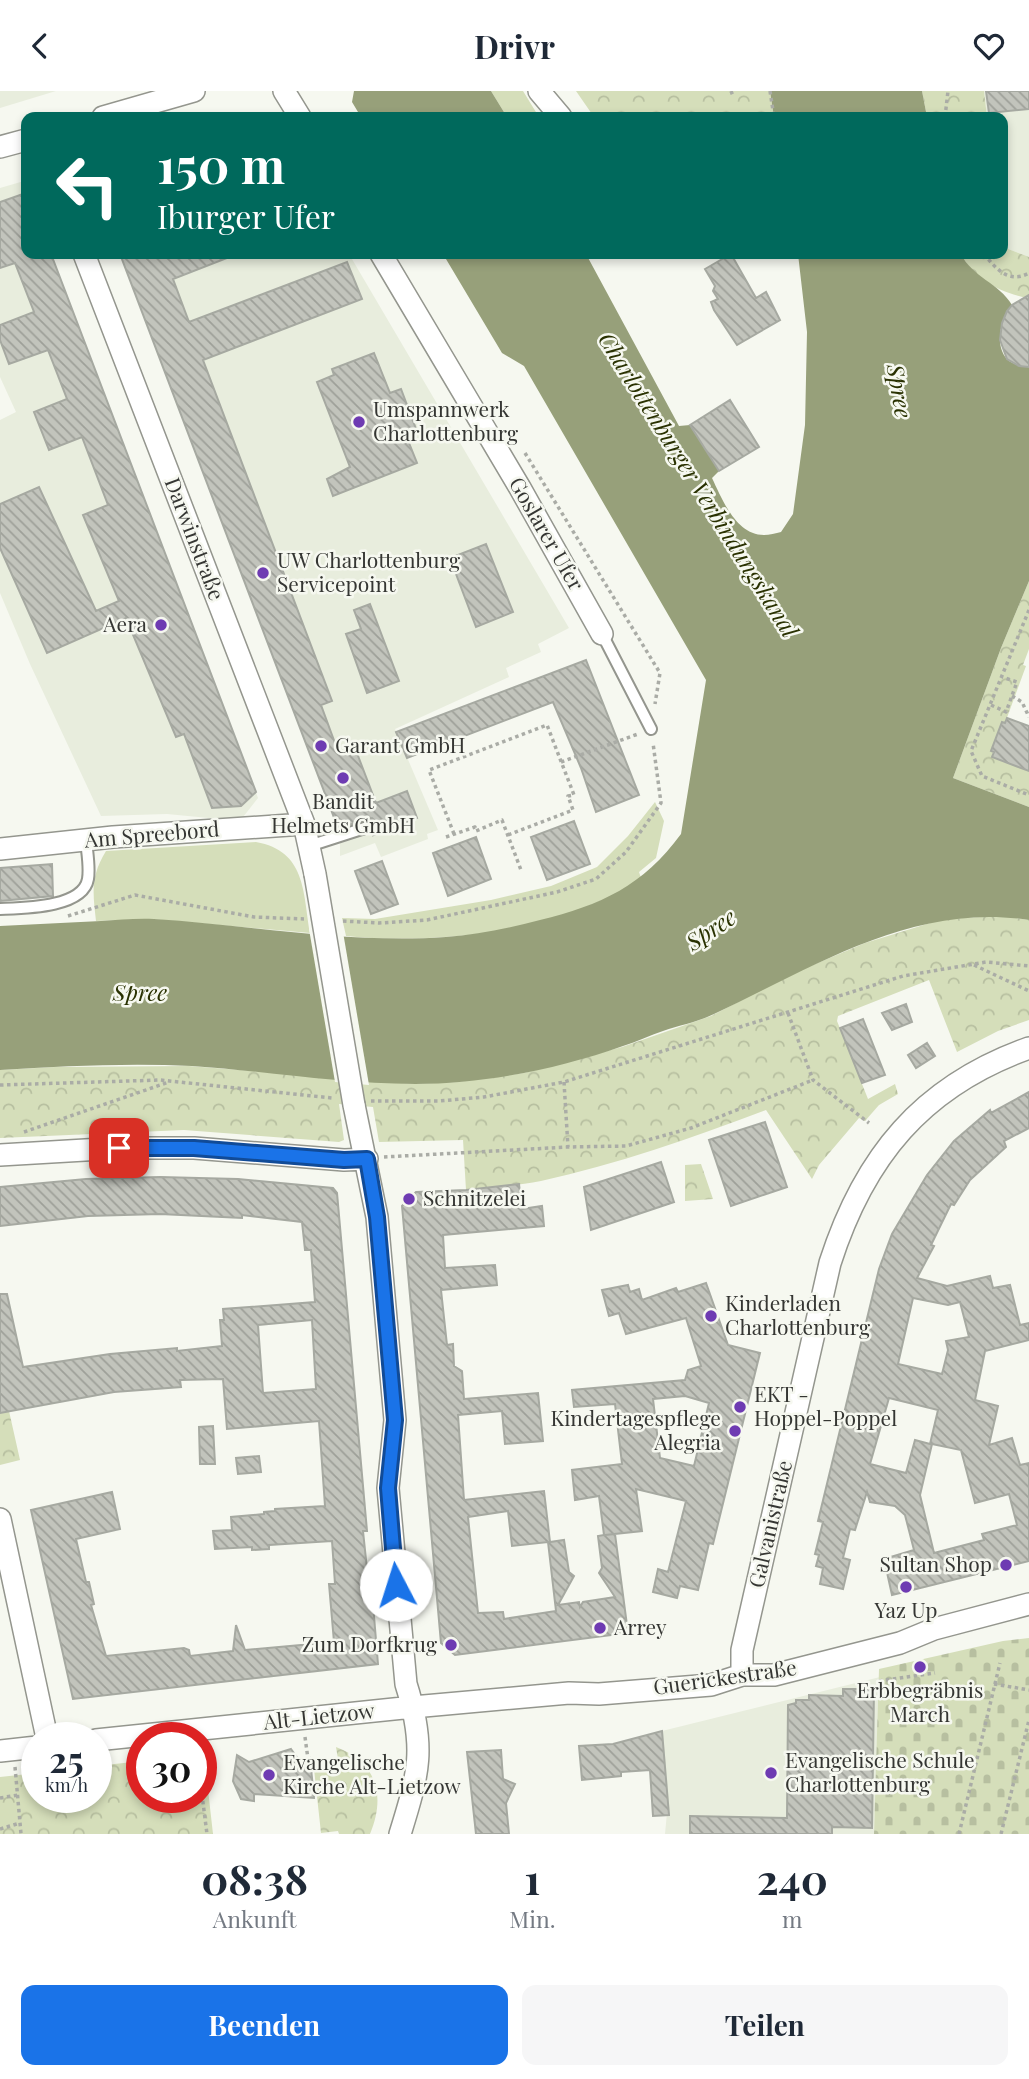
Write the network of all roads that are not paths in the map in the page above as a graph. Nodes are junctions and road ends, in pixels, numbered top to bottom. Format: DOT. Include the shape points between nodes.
graph roads {
  1 [pos="194,91"];
  2 [pos="284,91"];
  3 [pos="539,91"];
  4 [pos="120,112"];
  5 [pos="297,112"];
  6 [pos="557,112"];
  7 [pos="21,141"];
  8 [pos="0,147"];
  9 [pos="86,259"];
  10 [pos="384,259"];
  11 [pos="602,634"];
  12 [pos="652,729"];
  13 [pos="304,824"];
  14 [pos="371,826"];
  15 [pos="86,841"];
  16 [pos="309,846"];
  17 [pos="0,849"];
  18 [pos="0,909"];
  19 [pos="1029,1048"];
  20 [pos="4,1155"];
  21 [pos="373,1158"];
  22 [pos="0,1519"];
  23 [pos="1029,1604"];
  24 [pos="742,1675"];
  25 [pos="413,1707"];
  26 [pos="44,1722"];
  27 [pos="112,1738"];
  28 [pos="400,1834"];
  1 -- 4 [label="street"];
  2 -- 5 [label="street"];
  3 -- 6 [label="street"];
  7 -- 8 [label="street"];
  9 -- 13 [label="street, Darwinstraße"];
  10 -- 11 [label="street, Goslarer Ufer"];
  11 -- 12 [label="lane"];
  13 -- 15 [label="street, Am Spreebord"];
  13 -- 16 [label="street, Darwinstraße"];
  14 -- 16 [label="lane"];
  15 -- 17 [label="street, Am Spreebord"];
  15 -- 18 [label="lane" via="88,881 80,893 70,900"];
  16 -- 21 [label="street, Darwinstraße, bridge"];
  19 -- 24 [label="street, Galvanistraße" via="966,1077 916,1113 888,1146 842,1226 742,1650"];
  20 -- 21 [label="street" via="194,1148 344,1160"];
  21 -- 25 [label="street, Darwinstraße" via="395,1420 388,1488 405,1684"];
  22 -- 26 [label="street"];
  23 -- 24 [label="street, Guerickestraße" via="774,1675"];
  24 -- 25 [label="street, Guerickestraße" via="703,1685"];
  25 -- 27 [label="street, Alt-Lietzow"];
  25 -- 28 [label="street" via="418,1766"];
}
